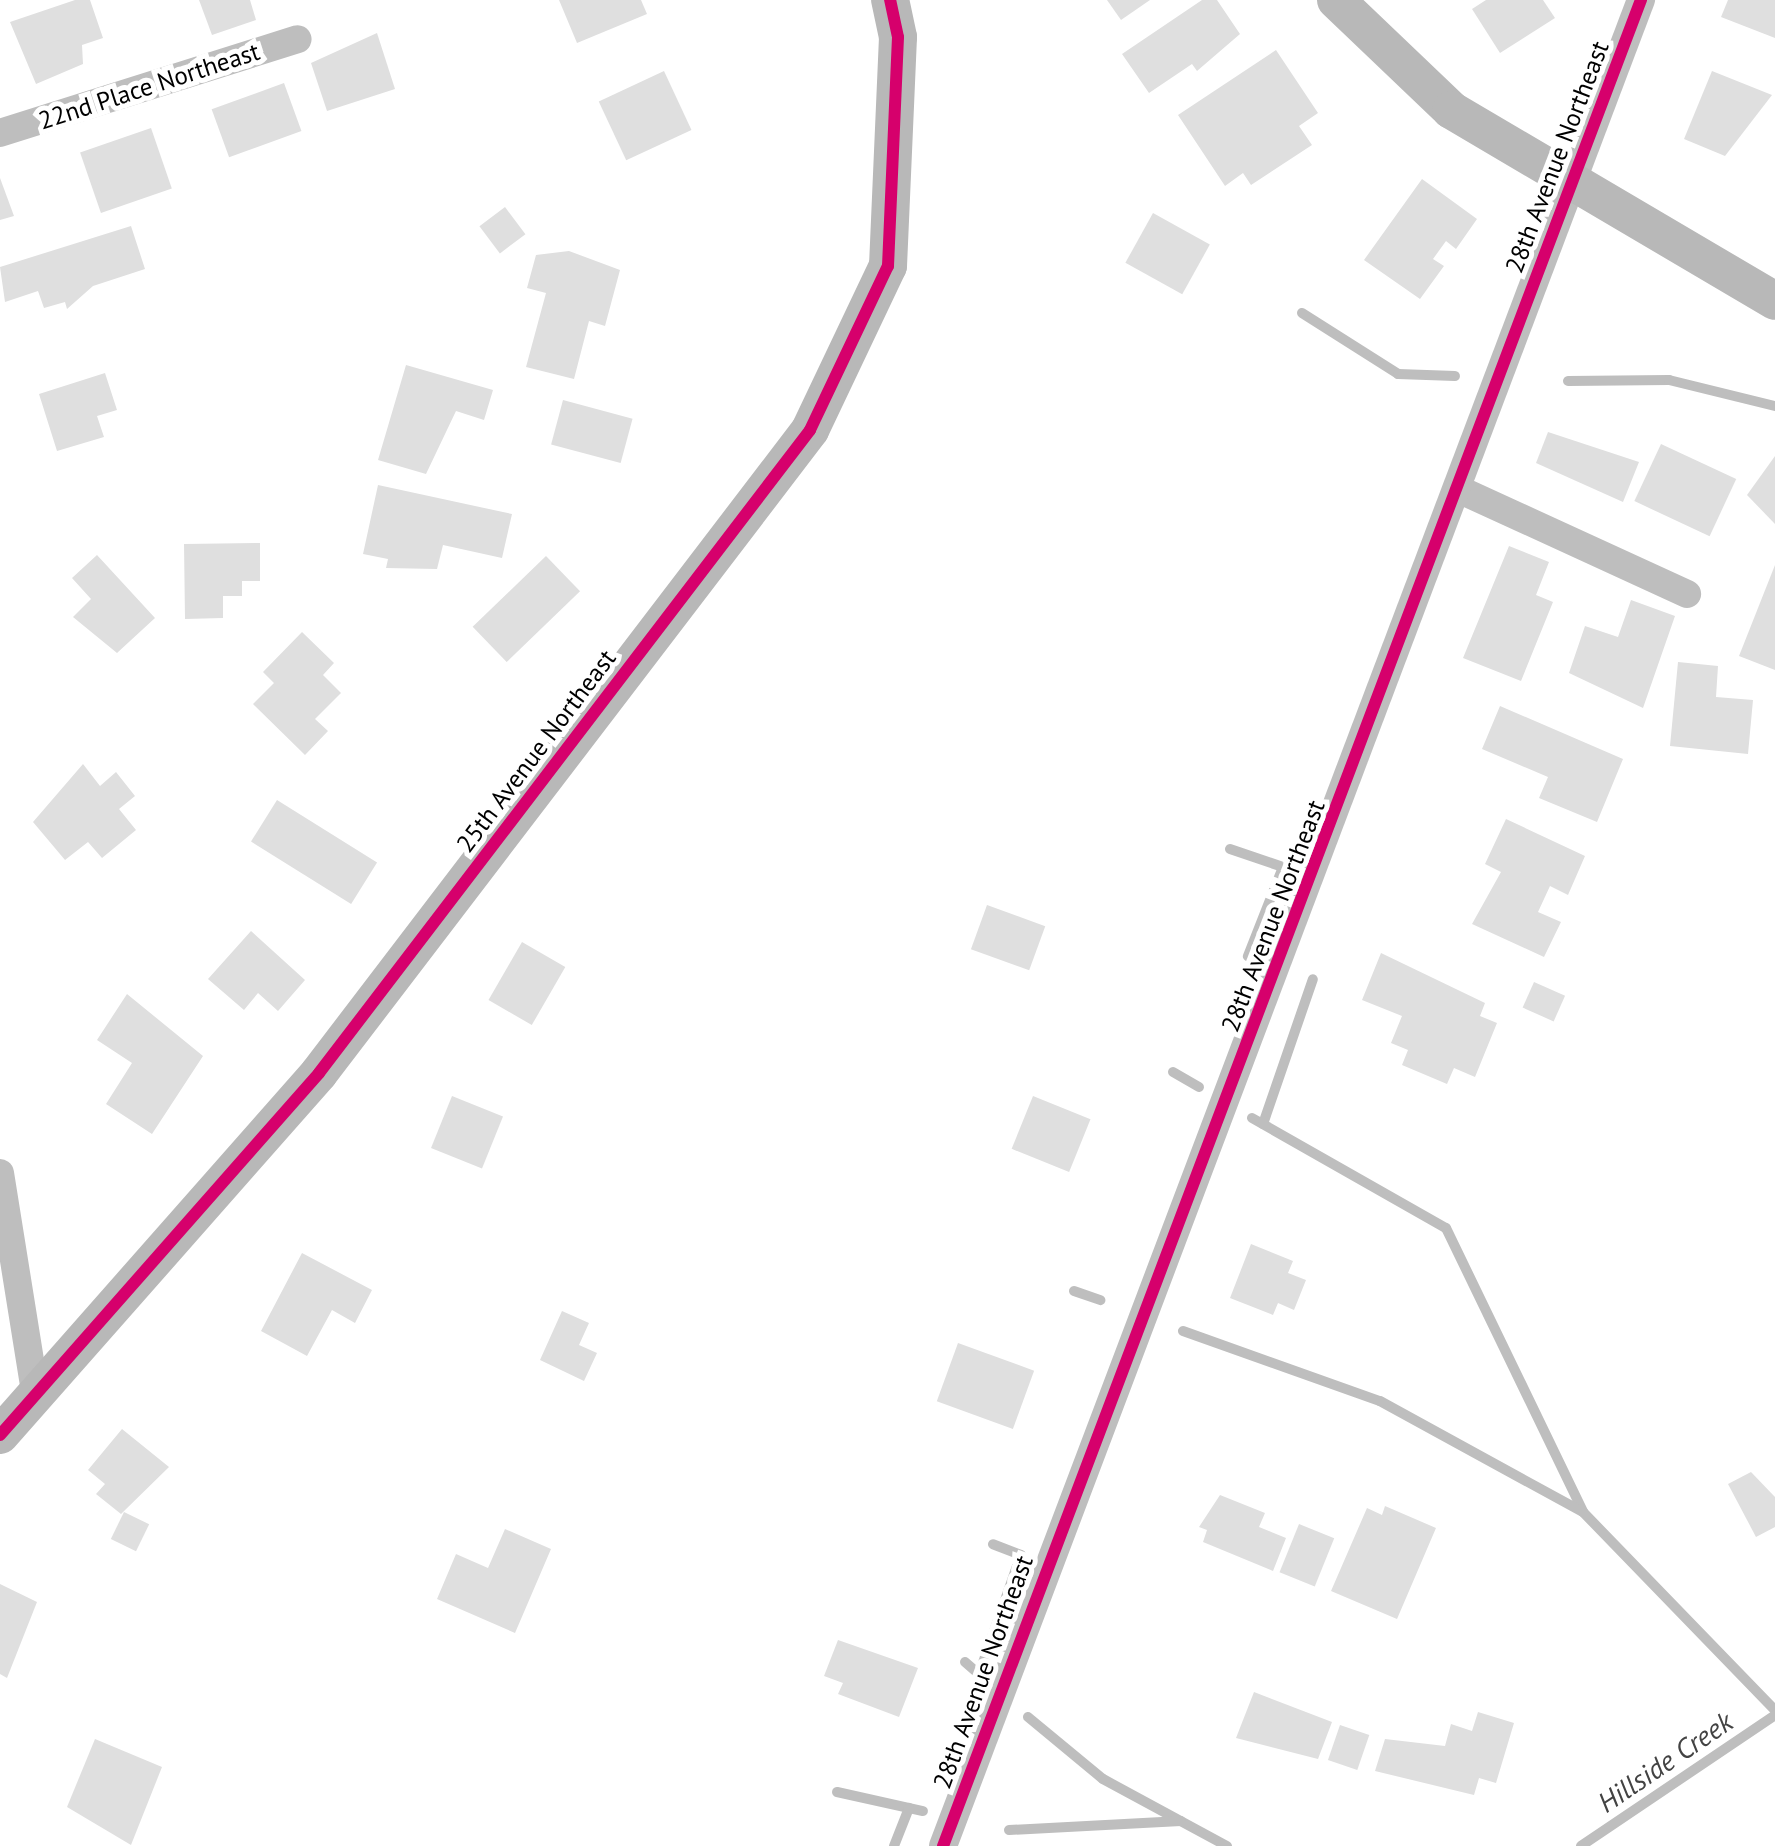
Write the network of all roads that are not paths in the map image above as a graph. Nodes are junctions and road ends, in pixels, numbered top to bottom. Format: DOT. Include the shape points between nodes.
graph roads {
  1 [pos="890,0"];
  2 [pos="1336,0"];
  3 [pos="1642,0"];
  4 [pos="298,39"];
  5 [pos="0,133"];
  6 [pos="1570,185"];
  7 [pos="1775,301"];
  8 [pos="1458,489"];
  9 [pos="1687,594"];
  10 [pos="0,1173"];
  11 [pos="36,1397"];
  12 [pos="0,1436"];
  13 [pos="942,1846"];
  1 -- 11 [label="street, 25th Avenue Northeast" via="898,36 888,266 810,430 319,1073"];
  2 -- 6 [label="street" via="1451,110"];
  3 -- 6 [label="street, 28th Avenue Northeast"];
  4 -- 5 [label="street, 22nd Place Northeast"];
  6 -- 7 [label="street"];
  6 -- 8 [label="street, 28th Avenue Northeast"];
  8 -- 9 [label="street"];
  8 -- 13 [label="street, 28th Avenue Northeast"];
  10 -- 11 [label="street"];
  11 -- 12 [label="street, 25th Avenue Northeast"];
}
